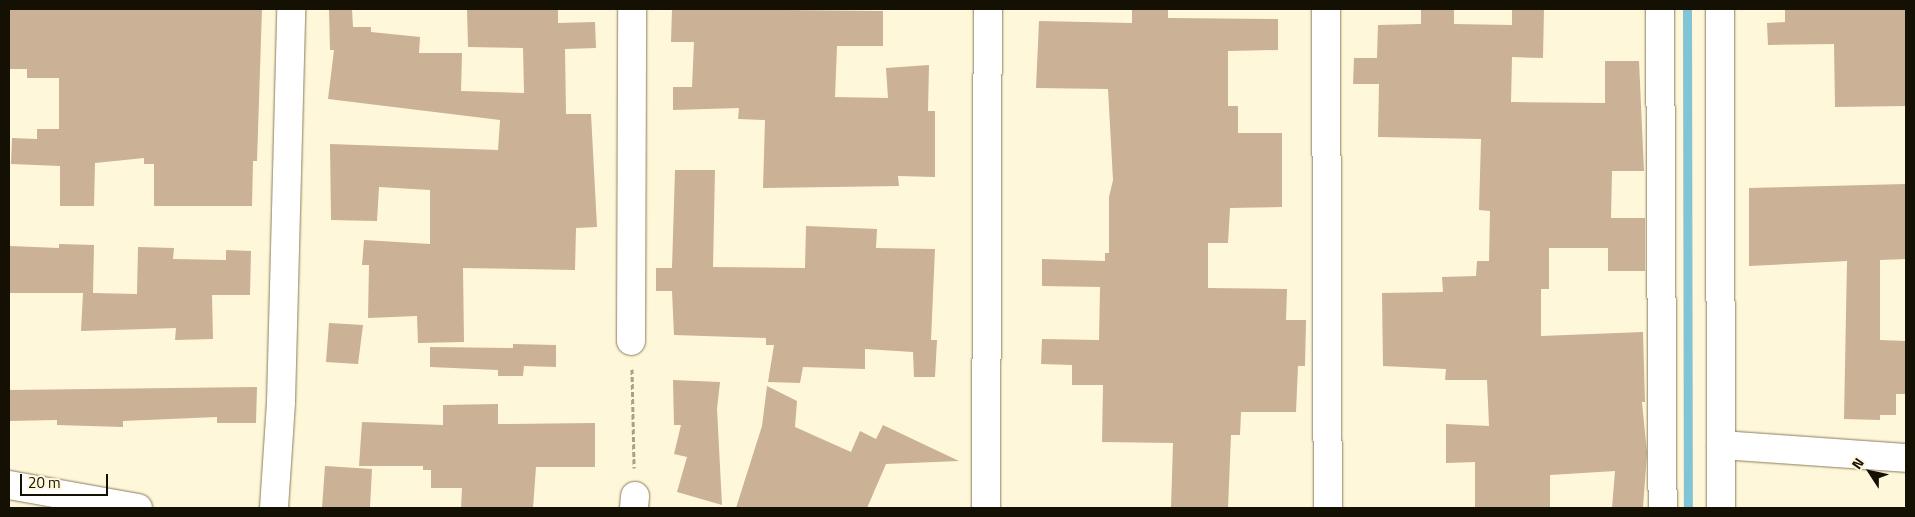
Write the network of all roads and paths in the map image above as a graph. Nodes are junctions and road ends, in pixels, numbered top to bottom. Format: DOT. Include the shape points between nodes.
graph roads {
  1 [pos="291,9"];
  2 [pos="632,9"];
  3 [pos="988,9"];
  4 [pos="1326,9"];
  5 [pos="1660,9"];
  6 [pos="1720,9"];
  7 [pos="631,341"];
  8 [pos="1721,445"];
  9 [pos="1906,458"];
  10 [pos="9,486"];
  11 [pos="634,502"];
  12 [pos="138,508"];
  13 [pos="274,508"];
  14 [pos="986,508"];
  15 [pos="1328,508"];
  16 [pos="1663,508"];
  17 [pos="1721,508"];
  1 -- 13 [label="street" via="281,402"];
  2 -- 7 [label="street"];
  3 -- 14 [label="street"];
  4 -- 15 [label="street"];
  5 -- 16 [label="street"];
  6 -- 8 [label="street"];
  7 -- 11 [label="path"];
  8 -- 9 [label="street"];
  8 -- 17 [label="street"];
  10 -- 12 [label="street"];
}
